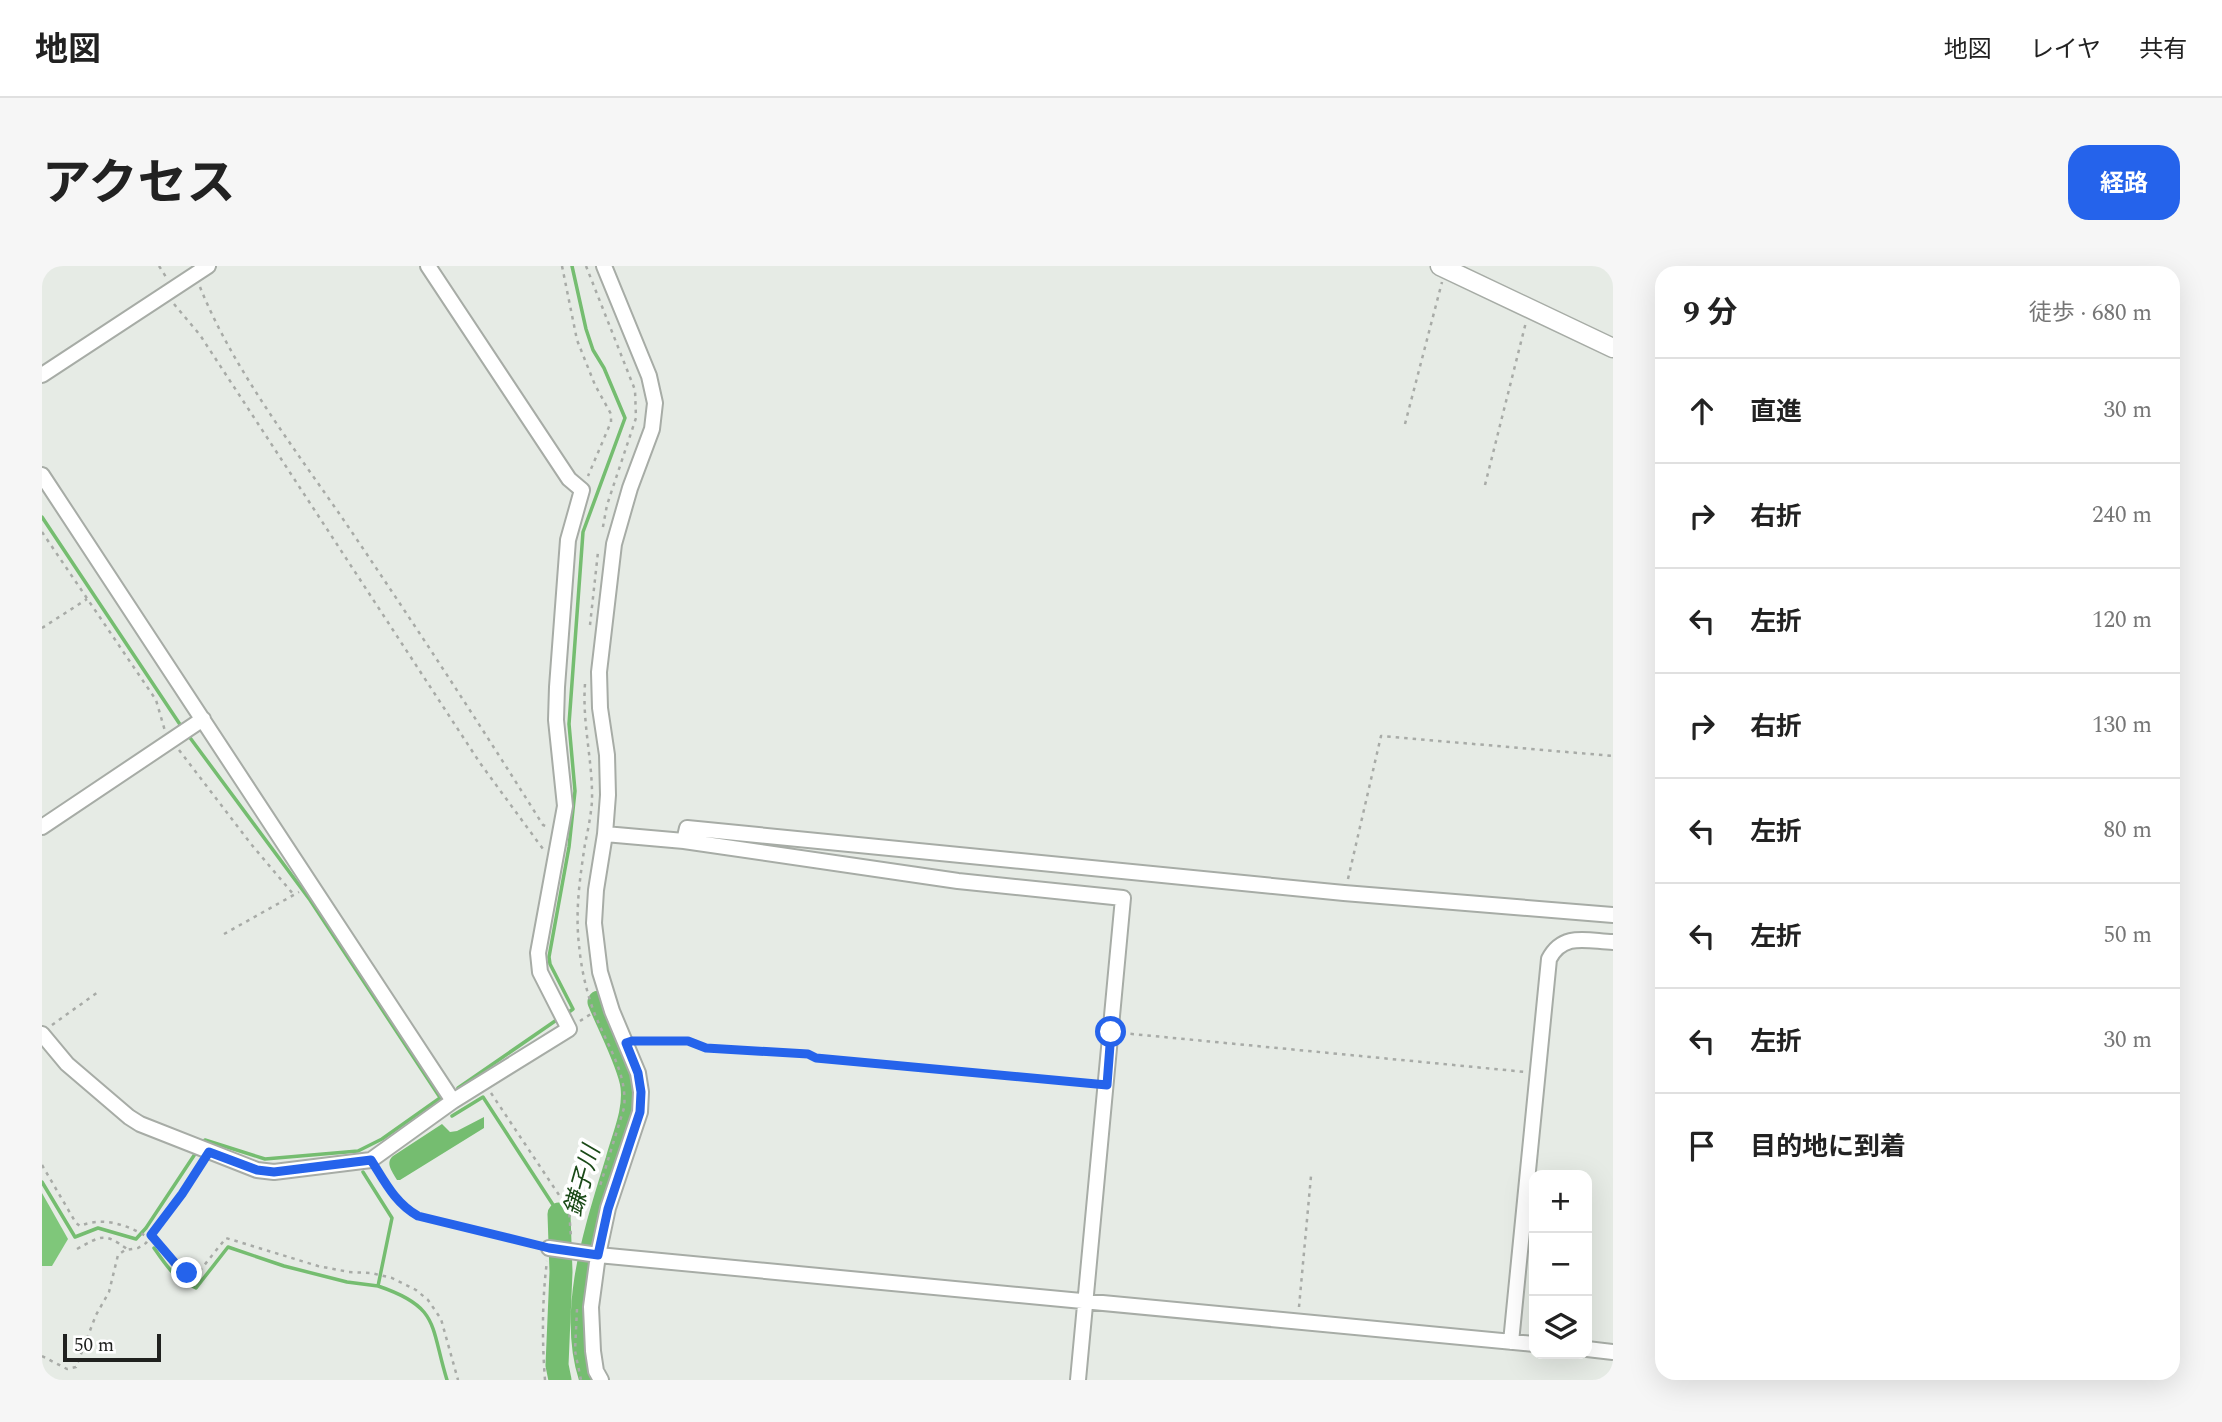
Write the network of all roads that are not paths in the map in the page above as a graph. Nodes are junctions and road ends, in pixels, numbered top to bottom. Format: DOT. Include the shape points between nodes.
graph roads {
  1 [pos="208,266"];
  2 [pos="428,266"];
  3 [pos="604,266"];
  4 [pos="1444,268"];
  5 [pos="1613,348"];
  6 [pos="42,374"];
  7 [pos="42,475"];
  8 [pos="202,719"];
  9 [pos="42,827"];
  10 [pos="605,834"];
  11 [pos="684,841"];
  12 [pos="1613,915"];
  13 [pos="1613,942"];
  14 [pos="42,1033"];
  15 [pos="453,1101"];
  16 [pos="549,1248"];
  17 [pos="598,1255"];
  18 [pos="1086,1301"];
  19 [pos="1511,1342"];
  20 [pos="1529,1344"];
  21 [pos="1592,1350"];
  22 [pos="1613,1352"];
  23 [pos="601,1380"];
  24 [pos="1078,1380"];
  1 -- 6 [label="street"];
  2 -- 15 [label="street" via="569,479 583,491 568,540 557,687 565,806 538,953 540,972 569,1029"];
  3 -- 10 [label="street" via="649,376 655,403 652,429 614,544 609,578 599,672 607,755"];
  4 -- 5 [label="main road"];
  7 -- 8 [label="street"];
  8 -- 9 [label="street"];
  8 -- 15 [label="street"];
  10 -- 11 [label="street"];
  10 -- 17 [label="street" via="594,923 600,972 641,1092 640,1112"];
  11 -- 12 [label="street" via="687,828"];
  11 -- 18 [label="street" via="958,881 1123,898"];
  13 -- 19 [label="street" via="1570,940 1555,946 1549,959"];
  14 -- 15 [label="street" via="67,1064 129,1117 257,1170 371,1160"];
  16 -- 17 [label="street"];
  17 -- 18 [label="street"];
  17 -- 23 [label="street" via="591,1307 594,1361"];
  18 -- 19 [label="street"];
  18 -- 24 [label="street"];
  19 -- 20 [label="street"];
  21 -- 22 [label="street"];
}
